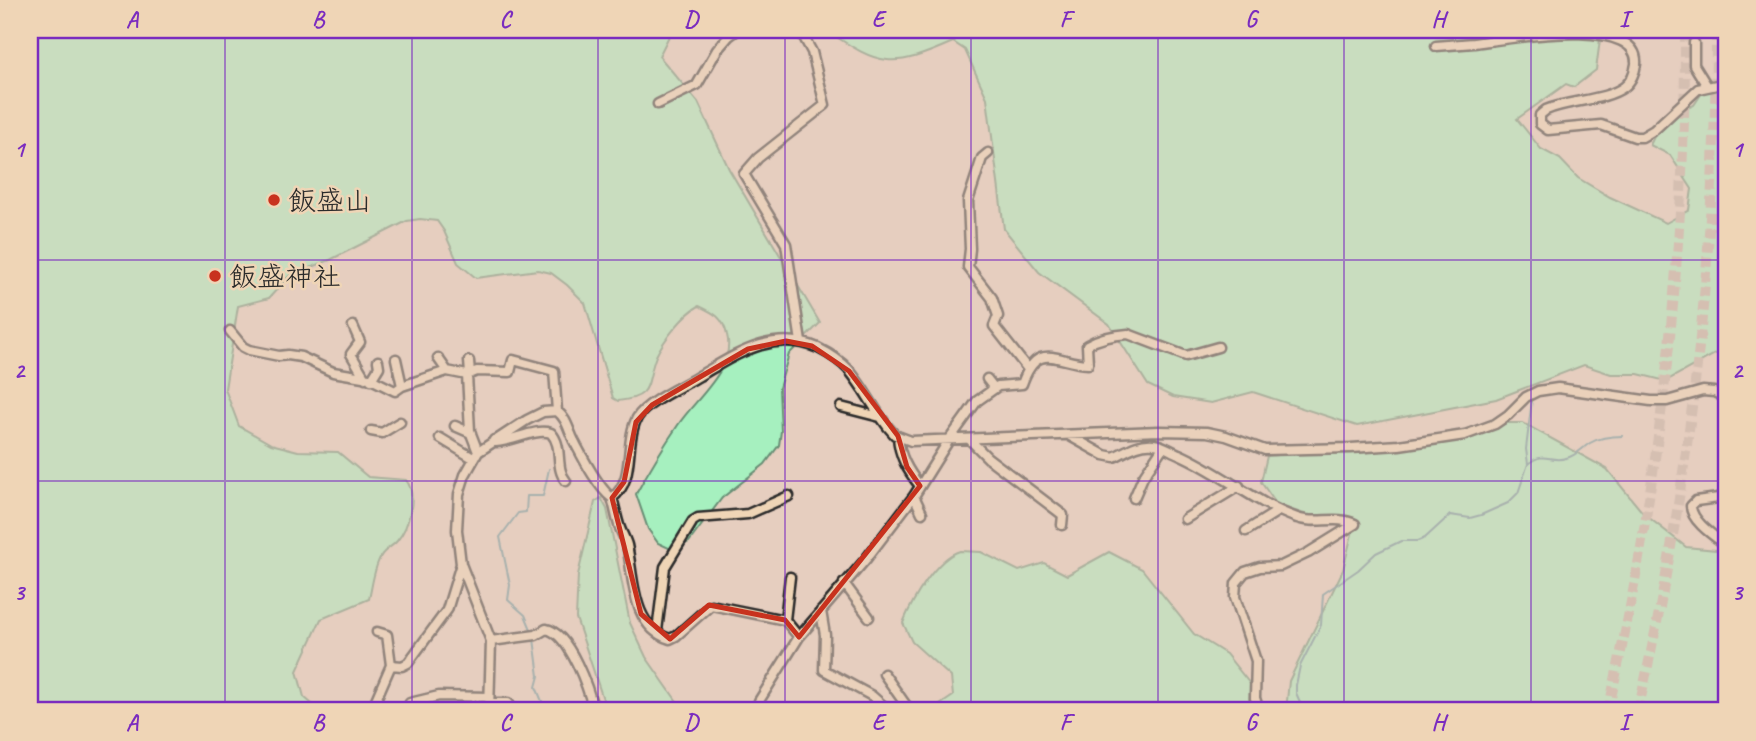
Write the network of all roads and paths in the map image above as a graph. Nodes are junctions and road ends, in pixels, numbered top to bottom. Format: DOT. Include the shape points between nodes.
graph roads {
  1 [pos="737,30"];
  2 [pos="800,30"];
  3 [pos="1694,43"];
  4 [pos="1436,46"];
  5 [pos="1726,83"];
  6 [pos="1707,86"];
  7 [pos="658,104"];
  8 [pos="988,153"];
  9 [pos="354,326"];
  10 [pos="230,331"];
  11 [pos="801,342"];
  12 [pos="1218,347"];
  13 [pos="438,358"];
  14 [pos="396,359"];
  15 [pos="378,361"];
  16 [pos="469,361"];
  17 [pos="1027,368"];
  18 [pos="447,371"];
  19 [pos="468,375"];
  20 [pos="368,379"];
  21 [pos="987,379"];
  22 [pos="402,386"];
  23 [pos="994,388"];
  24 [pos="1726,398"];
  25 [pos="846,410"];
  26 [pos="557,411"];
  27 [pos="880,417"];
  28 [pos="400,422"];
  29 [pos="455,426"];
  30 [pos="371,431"];
  31 [pos="471,433"];
  32 [pos="898,436"];
  33 [pos="1070,436"];
  34 [pos="440,438"];
  35 [pos="970,439"];
  36 [pos="494,440"];
  37 [pos="949,440"];
  38 [pos="1163,447"];
  39 [pos="476,455"];
  40 [pos="566,481"];
  41 [pos="920,486"];
  42 [pos="1239,486"];
  43 [pos="789,496"];
  44 [pos="914,496"];
  45 [pos="1726,497"];
  46 [pos="612,498"];
  47 [pos="1134,498"];
  48 [pos="1278,511"];
  49 [pos="922,513"];
  50 [pos="1185,519"];
  51 [pos="1062,525"];
  52 [pos="1246,531"];
  53 [pos="1726,545"];
  54 [pos="461,564"];
  55 [pos="790,577"];
  56 [pos="844,583"];
  57 [pos="821,611"];
  58 [pos="869,617"];
  59 [pos="785,620"];
  60 [pos="657,631"];
  61 [pos="377,632"];
  62 [pos="799,637"];
  63 [pos="491,641"];
  64 [pos="391,666"];
  65 [pos="884,674"];
  66 [pos="410,703"];
  67 [pos="489,704"];
  68 [pos="371,711"];
  69 [pos="515,711"];
  70 [pos="594,711"];
  71 [pos="760,711"];
  72 [pos="889,711"];
  73 [pos="910,711"];
  74 [pos="1259,711"];
  1 -- 7 [label="street" via="717,50 697,85"];
  2 -- 11 [label="street" via="825,105 744,174 786,244"];
  3 -- 6 [label="street" via="1694,65"];
  4 -- 6 [label="street" via="1593,33 1631,47 1636,54 1634,73 1623,88 1546,110 1540,115 1540,124 1548,130 1601,125 1642,137 1690,94"];
  5 -- 6 [label="street"];
  8 -- 17 [label="street" via="982,158 968,201 968,267 992,299 998,316 995,326"];
  9 -- 20 [label="street" via="360,342 351,355"];
  10 -- 20 [label="street" via="249,350 301,357 333,372"];
  11 -- 27 [label="street" via="839,360"];
  11 -- 46 [label="street" via="774,341 748,349 644,410 636,422 624,481"];
  12 -- 17 [label="street" via="1186,356 1128,334 1118,335 1087,345 1086,365 1048,358"];
  13 -- 18 [label="street"];
  14 -- 22 [label="street"];
  15 -- 20 [label="street" via="379,367"];
  16 -- 19 [label="street"];
  17 -- 23 [label="street" via="1021,384"];
  18 -- 19 [label="street"];
  18 -- 22 [label="street"];
  19 -- 26 [label="street" via="510,372 513,360 554,371"];
  19 -- 31 [label="street"];
  20 -- 22 [label="street" via="395,391"];
  21 -- 23 [label="street"];
  23 -- 37 [label="street" via="976,401"];
  24 -- 33 [label="street" via="1703,391 1651,401 1558,388 1525,397 1495,424 1465,435 1351,449 1265,450 1207,432"];
  25 -- 27 [label="street"];
  26 -- 36 [label="street" via="543,412"];
  26 -- 46 [label="street"];
  27 -- 32 [label="street"];
  28 -- 30 [label="street" via="386,431"];
  29 -- 31 [label="street"];
  31 -- 39 [label="street"];
  32 -- 37 [label="street" via="911,441"];
  32 -- 41 [label="street" via="906,467"];
  33 -- 35 [label="street"];
  33 -- 38 [label="street" via="1114,457 1135,446"];
  34 -- 39 [label="street"];
  35 -- 37 [label="street"];
  35 -- 51 [label="street" via="1063,515"];
  36 -- 39 [label="street"];
  36 -- 40 [label="street" via="508,442 551,433 558,443 560,473"];
  37 -- 41 [label="street"];
  38 -- 42 [label="street"];
  38 -- 47 [label="street"];
  39 -- 54 [label="street" via="457,502"];
  41 -- 44 [label="street"];
  42 -- 48 [label="street"];
  42 -- 50 [label="street"];
  43 -- 60 [label="street" via="748,514 693,521 665,567"];
  44 -- 49 [label="street"];
  44 -- 56 [label="street"];
  45 -- 53 [label="street" via="1696,501 1690,510"];
  46 -- 60 [label="street" via="635,597 641,614"];
  48 -- 52 [label="street"];
  48 -- 74 [label="street" via="1301,520 1355,524 1281,566 1245,572 1236,583 1234,597 1256,661"];
  54 -- 63 [label="street"];
  54 -- 64 [label="street" via="447,610 408,663"];
  55 -- 59 [label="street"];
  56 -- 57 [label="street"];
  56 -- 58 [label="street"];
  57 -- 62 [label="street"];
  57 -- 72 [label="street" via="824,670 872,696"];
  59 -- 60 [label="street" via="711,605 670,639"];
  59 -- 62 [label="street"];
  61 -- 64 [label="street" via="387,635"];
  62 -- 71 [label="street" via="759,701"];
  63 -- 67 [label="street"];
  63 -- 70 [label="street" via="533,636 549,629 561,639 587,685"];
  64 -- 68 [label="street"];
  65 -- 73 [label="street"];
  66 -- 67 [label="street" via="439,696"];
  67 -- 69 [label="street" via="508,703"];
}
